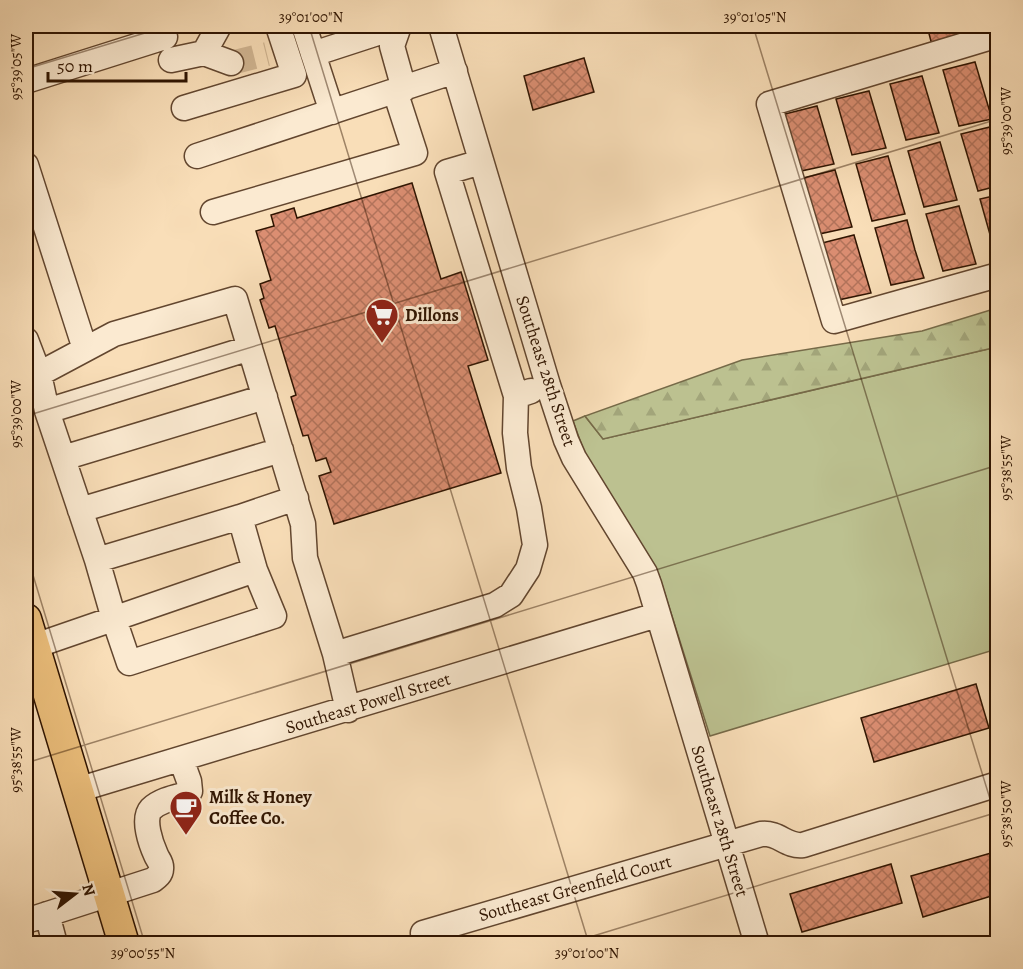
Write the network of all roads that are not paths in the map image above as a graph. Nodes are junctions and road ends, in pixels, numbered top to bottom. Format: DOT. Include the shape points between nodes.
graph roads {
  1 [pos="219,26"];
  2 [pos="278,26"];
  3 [pos="304,26"];
  4 [pos="399,26"];
  5 [pos="441,26"];
  6 [pos="998,35"];
  7 [pos="204,53"];
  8 [pos="313,54"];
  9 [pos="231,63"];
  10 [pos="455,71"];
  11 [pos="26,81"];
  12 [pos="400,90"];
  13 [pos="184,108"];
  14 [pos="332,112"];
  15 [pos="415,153"];
  16 [pos="197,156"];
  17 [pos="481,162"];
  18 [pos="26,165"];
  19 [pos="447,172"];
  20 [pos="213,212"];
  21 [pos="998,275"];
  22 [pos="26,339"];
  23 [pos="250,348"];
  24 [pos="85,349"];
  25 [pos="32,376"];
  26 [pos="548,385"];
  27 [pos="516,396"];
  28 [pos="265,397"];
  29 [pos="47,411"];
  30 [pos="281,450"];
  31 [pos="63,458"];
  32 [pos="296,498"];
  33 [pos="80,510"];
  34 [pos="240,518"];
  35 [pos="97,560"];
  36 [pos="255,570"];
  37 [pos="657,615"];
  38 [pos="114,619"];
  39 [pos="28,638"];
  40 [pos="335,654"];
  41 [pos="348,710"];
  42 [pos="181,759"];
  43 [pos="998,784"];
  44 [pos="77,790"];
  45 [pos="727,843"];
  46 [pos="109,894"];
  47 [pos="36,918"];
  48 [pos="423,933"];
  49 [pos="56,944"];
  50 [pos="124,944"];
  51 [pos="757,944"];
  1 -- 7 [label="street"];
  2 -- 13 [label="street" via="277,52 294,75"];
  3 -- 8 [label="street"];
  4 -- 8 [label="street"];
  4 -- 12 [label="street" via="392,46"];
  5 -- 10 [label="street, Southeast 28th Street"];
  6 -- 21 [label="street" via="769,104 834,321"];
  7 -- 9 [label="street"];
  7 -- 11 [label="street" via="168,49"];
  8 -- 14 [label="street"];
  10 -- 12 [label="street"];
  10 -- 17 [label="street, Southeast 28th Street"];
  12 -- 14 [label="street"];
  12 -- 15 [label="street"];
  14 -- 16 [label="street"];
  15 -- 19 [label="street"];
  15 -- 20 [label="street"];
  17 -- 19 [label="street"];
  17 -- 26 [label="street, Southeast 28th Street"];
  18 -- 24 [label="street"];
  19 -- 27 [label="street"];
  22 -- 25 [label="street"];
  23 -- 24 [label="street" via="235,299 114,334"];
  23 -- 28 [label="street"];
  23 -- 29 [label="street"];
  24 -- 25 [label="street"];
  25 -- 29 [label="street"];
  26 -- 27 [label="street"];
  26 -- 37 [label="street, Southeast 28th Street" via="574,458 645,573"];
  27 -- 40 [label="street" via="519,468 535,545 528,569 511,595 495,605"];
  28 -- 30 [label="street"];
  28 -- 31 [label="street"];
  29 -- 31 [label="street"];
  30 -- 32 [label="street"];
  30 -- 33 [label="street"];
  31 -- 33 [label="street"];
  32 -- 34 [label="street"];
  32 -- 40 [label="street" via="303,524 305,558"];
  33 -- 35 [label="street"];
  34 -- 35 [label="street"];
  34 -- 36 [label="street"];
  35 -- 38 [label="street"];
  36 -- 38 [label="street"];
  36 -- 38 [label="street" via="274,616 129,663"];
  37 -- 41 [label="street, Southeast Powell Street"];
  37 -- 45 [label="street, Southeast 28th Street"];
  38 -- 39 [label="street"];
  39 -- 44 [label="main road"];
  40 -- 41 [label="street"];
  41 -- 42 [label="street, Southeast Powell Street"];
  42 -- 44 [label="street, Southeast Powell Street"];
  42 -- 46 [label="street" via="190,791 158,804 148,815 150,838 160,863 159,875"];
  43 -- 45 [label="street, Southeast Greenfield Court" via="803,845 768,833"];
  44 -- 46 [label="main road"];
  45 -- 48 [label="street, Southeast Greenfield Court"];
  45 -- 51 [label="street, Southeast 28th Street"];
  46 -- 47 [label="street"];
  46 -- 50 [label="main road"];
  47 -- 49 [label="street"];
}
